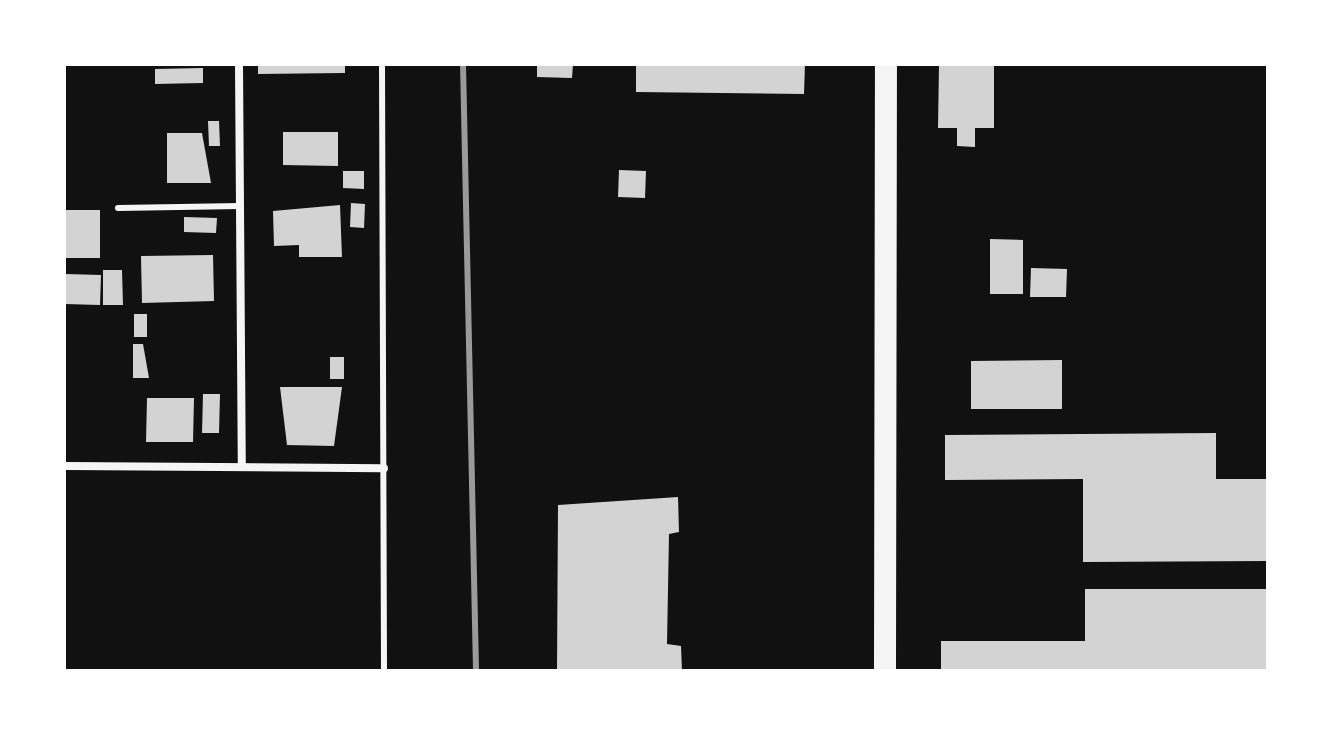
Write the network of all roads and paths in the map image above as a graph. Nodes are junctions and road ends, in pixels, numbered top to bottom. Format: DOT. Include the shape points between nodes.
graph roads {
  1 [pos="239,64"];
  2 [pos="382,64"];
  3 [pos="886,64"];
  4 [pos="240,206"];
  5 [pos="118,208"];
  6 [pos="64,466"];
  7 [pos="242,466"];
  8 [pos="384,468"];
  9 [pos="384,671"];
  10 [pos="885,671"];
  1 -- 4 [label="street"];
  2 -- 8 [label="lane"];
  3 -- 10 [label="highway"];
  4 -- 5 [label="lane"];
  4 -- 7 [label="street"];
  6 -- 7 [label="street"];
  7 -- 8 [label="street"];
  8 -- 9 [label="lane"];
}
